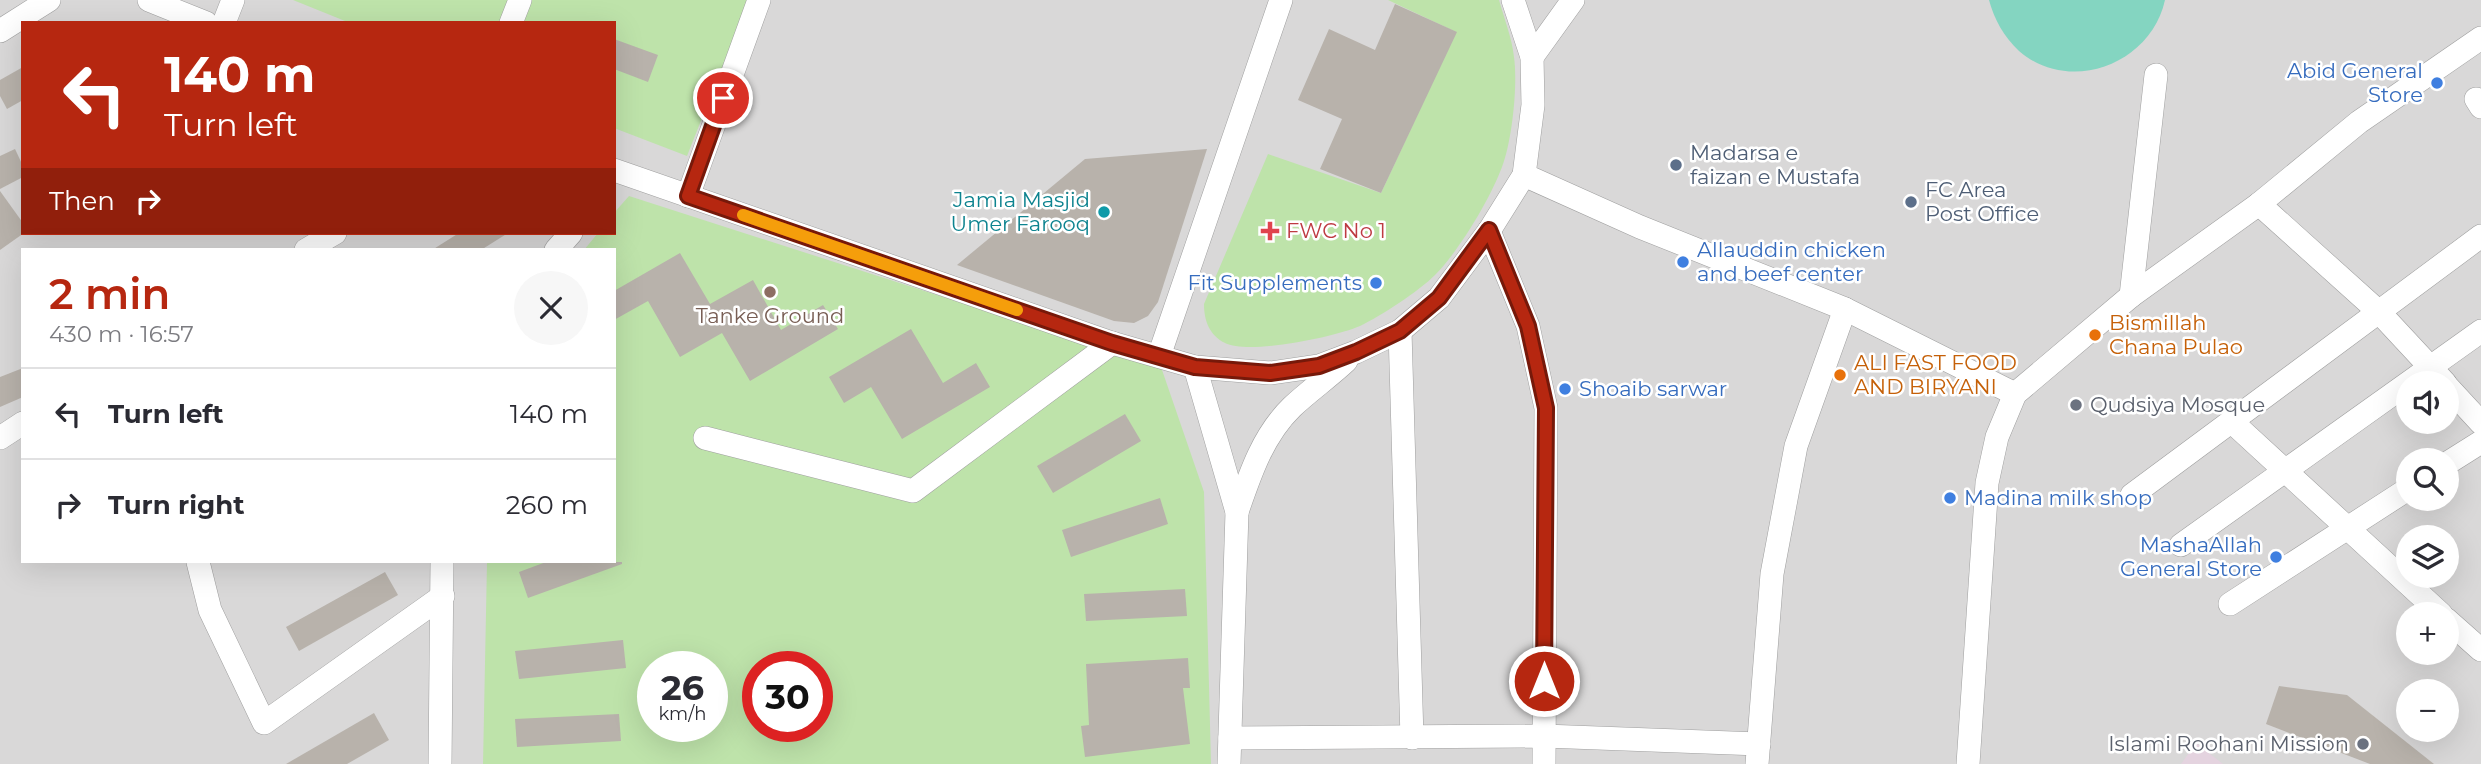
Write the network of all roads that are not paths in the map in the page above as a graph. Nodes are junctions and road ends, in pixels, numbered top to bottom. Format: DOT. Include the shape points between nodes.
graph roads {
  1 [pos="49,0"];
  2 [pos="149,0"];
  3 [pos="233,0"];
  4 [pos="520,0"];
  5 [pos="759,0"];
  6 [pos="1281,0"];
  7 [pos="1513,0"];
  8 [pos="1573,0"];
  9 [pos="201,21"];
  10 [pos="225,21"];
  11 [pos="512,21"];
  12 [pos="0,31"];
  13 [pos="2481,38"];
  14 [pos="1532,57"];
  15 [pos="2156,75"];
  16 [pos="617,175"];
  17 [pos="1524,176"];
  18 [pos="688,196"];
  19 [pos="2259,204"];
  20 [pos="1489,230"];
  21 [pos="332,235"];
  22 [pos="2481,236"];
  23 [pos="309,248"];
  24 [pos="2131,296"];
  25 [pos="1845,309"];
  26 [pos="2379,312"];
  27 [pos="1400,331"];
  28 [pos="2481,331"];
  29 [pos="1112,343"];
  30 [pos="1356,352"];
  31 [pos="1159,356"];
  32 [pos="1195,367"];
  33 [pos="2434,371"];
  34 [pos="2446,371"];
  35 [pos="2015,394"];
  36 [pos="2459,399"];
  37 [pos="2396,404"];
  38 [pos="2231,421"];
  39 [pos="2481,423"];
  40 [pos="21,424"];
  41 [pos="0,438"];
  42 [pos="705,438"];
  43 [pos="2481,442"];
  44 [pos="2459,456"];
  45 [pos="2285,471"];
  46 [pos="2132,495"];
  47 [pos="2396,497"];
  48 [pos="1237,512"];
  49 [pos="2347,528"];
  50 [pos="2180,545"];
  51 [pos="198,563"];
  52 [pos="442,563"];
  53 [pos="443,596"];
  54 [pos="2428,602"];
  55 [pos="2230,604"];
  56 [pos="2459,631"];
  57 [pos="2481,650"];
  58 [pos="1544,736"];
  59 [pos="1230,738"];
  60 [pos="1412,738"];
  61 [pos="1758,754"];
  62 [pos="440,764"];
  63 [pos="1229,764"];
  64 [pos="1544,764"];
  65 [pos="1968,764"];
  1 -- 12 [label="street"];
  2 -- 9 [label="street"];
  3 -- 10 [label="street"];
  4 -- 11 [label="street"];
  5 -- 18 [label="street"];
  6 -- 31 [label="street"];
  7 -- 14 [label="street"];
  8 -- 14 [label="street"];
  13 -- 19 [label="street" via="2359,122"];
  14 -- 17 [label="street" via="1533,106"];
  15 -- 24 [label="street"];
  16 -- 18 [label="street"];
  17 -- 20 [label="street"];
  17 -- 25 [label="street"];
  18 -- 29 [label="street"];
  19 -- 24 [label="street"];
  19 -- 26 [label="street"];
  20 -- 27 [label="street" via="1439,298"];
  20 -- 58 [label="street" via="1528,326 1546,408"];
  21 -- 23 [label="street"];
  22 -- 26 [label="street"];
  24 -- 35 [label="street"];
  25 -- 35 [label="street"];
  25 -- 61 [label="street" via="1796,446 1772,574"];
  26 -- 33 [label="street"];
  26 -- 38 [label="street"];
  27 -- 30 [label="street"];
  27 -- 60 [label="street"];
  28 -- 34 [label="street"];
  29 -- 31 [label="street"];
  29 -- 42 [label="street" via="914,491"];
  30 -- 32 [label="street" via="1319,366 1270,373"];
  30 -- 48 [label="street" via="1291,408 1267,438"];
  31 -- 32 [label="street"];
  32 -- 48 [label="street"];
  35 -- 65 [label="street" via="1997,437 1987,482"];
  36 -- 39 [label="street"];
  37 -- 45 [label="street"];
  38 -- 45 [label="street"];
  38 -- 46 [label="street"];
  40 -- 41 [label="street"];
  43 -- 44 [label="street"];
  45 -- 49 [label="street"];
  45 -- 50 [label="street"];
  47 -- 49 [label="street"];
  48 -- 59 [label="street"];
  49 -- 54 [label="street"];
  49 -- 55 [label="street"];
  51 -- 53 [label="street" via="210,610 264,723"];
  52 -- 53 [label="street"];
  53 -- 62 [label="street"];
  56 -- 57 [label="street"];
  58 -- 60 [label="street"];
  58 -- 61 [label="street"];
  58 -- 64 [label="street"];
  59 -- 60 [label="street"];
  59 -- 63 [label="street"];
}
